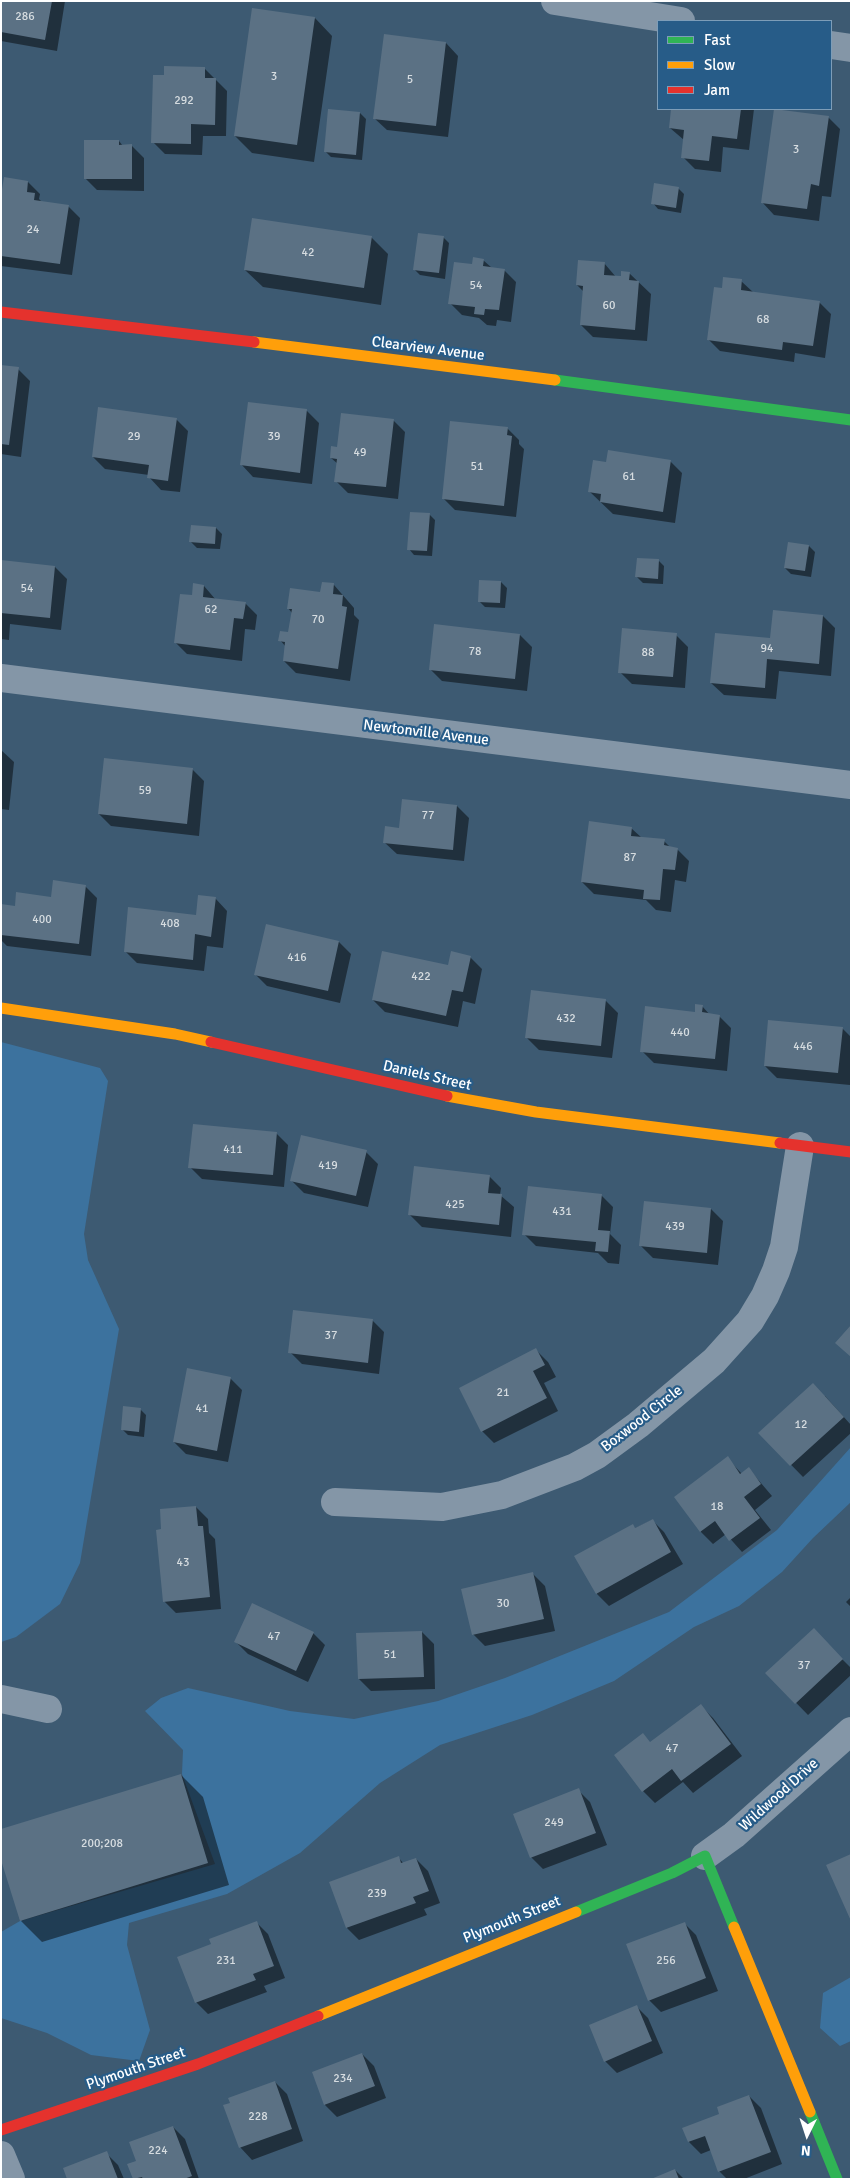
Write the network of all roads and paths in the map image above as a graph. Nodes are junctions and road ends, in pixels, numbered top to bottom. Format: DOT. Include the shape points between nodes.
graph roads {
  1 [pos="555,1"];
  2 [pos="675,20"];
  3 [pos="832,45"];
  4 [pos="851,48"];
  5 [pos="1,312"];
  6 [pos="851,418"];
  7 [pos="1,678"];
  8 [pos="851,785"];
  9 [pos="1,1008"];
  10 [pos="800,1146"];
  11 [pos="851,1152"];
  12 [pos="335,1502"];
  13 [pos="1,1699"];
  14 [pos="48,1709"];
  15 [pos="851,1731"];
  16 [pos="704,1856"];
  17 [pos="1,2130"];
  18 [pos="1,2155"];
  19 [pos="11,2179"];
  20 [pos="837,2179"];
  1 -- 2 [label="street"];
  3 -- 4 [label="street"];
  5 -- 6 [label="street, Clearview Avenue"];
  7 -- 8 [label="street, Newtonville Avenue"];
  9 -- 10 [label="street, Daniels Street" via="175,1034 468,1101"];
  10 -- 11 [label="street, Daniels Street"];
  10 -- 12 [label="street, Boxwood Circle" via="784,1247 765,1296 750,1321 714,1361 638,1425 574,1467 502,1496 442,1507"];
  13 -- 14 [label="street"];
  15 -- 16 [label="street, Wildwood Drive" via="734,1835"];
  16 -- 17 [label="street, Plymouth Street" via="672,1873 198,2064"];
  16 -- 20 [label="street"];
  18 -- 19 [label="street"];
}
